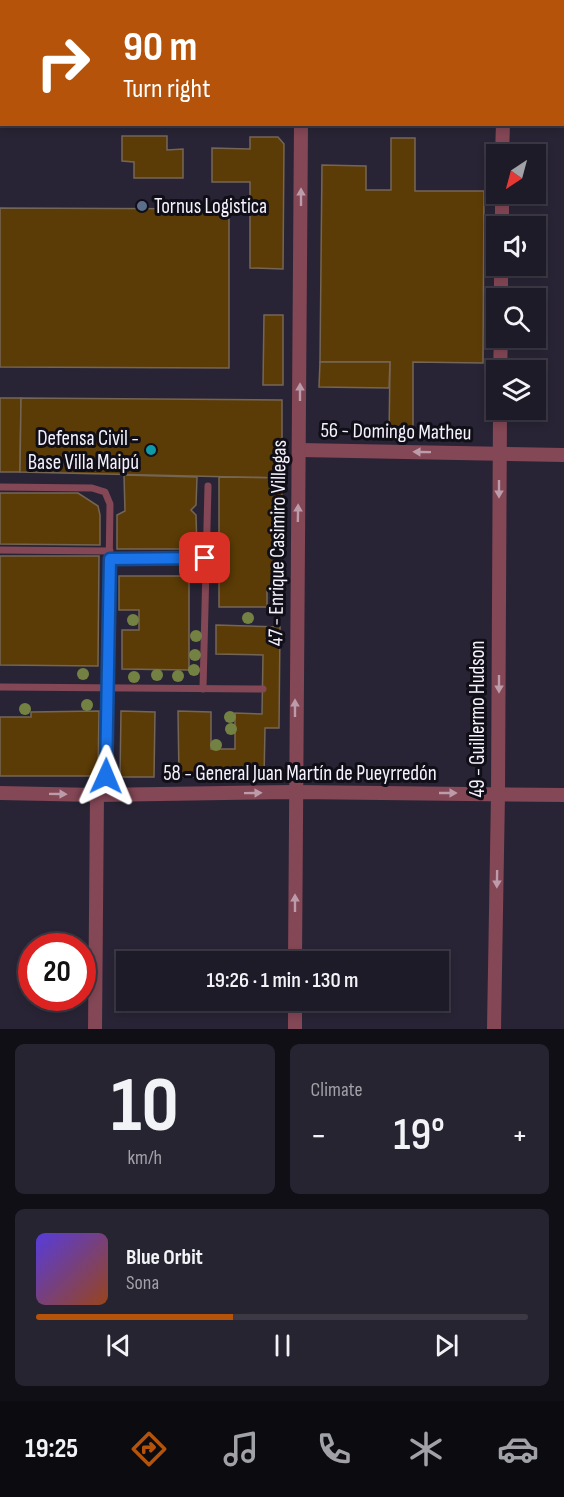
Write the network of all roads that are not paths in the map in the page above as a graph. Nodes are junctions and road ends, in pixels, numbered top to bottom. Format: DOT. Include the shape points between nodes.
graph roads {
  1 [pos="301,126"];
  2 [pos="502,126"];
  3 [pos="502,144"];
  4 [pos="500,420"];
  5 [pos="300,450"];
  6 [pos="500,453"];
  7 [pos="564,455"];
  8 [pos="208,486"];
  9 [pos="0,487"];
  10 [pos="0,550"];
  11 [pos="110,555"];
  12 [pos="205,558"];
  13 [pos="0,687"];
  14 [pos="108,689"];
  15 [pos="203,689"];
  16 [pos="263,689"];
  17 [pos="295,792"];
  18 [pos="0,793"];
  19 [pos="498,794"];
  20 [pos="97,795"];
  21 [pos="564,795"];
  22 [pos="295,951"];
  23 [pos="295,1011"];
  24 [pos="95,1029"];
  25 [pos="294,1029"];
  26 [pos="494,1029"];
  5 -- 1 [label="street, 47 - Enrique Casimiro Villegas, one-way"];
  2 -- 3 [label="street"];
  4 -- 6 [label="street, 49 - Guillermo Hudson"];
  6 -- 5 [label="street, 56 - Domingo Matheu, one-way"];
  17 -- 5 [label="street, 47 - Enrique Casimiro Villegas, one-way"];
  6 -- 7 [label="street, 56 - Domingo Matheu"];
  6 -- 19 [label="street, 49 - Guillermo Hudson, one-way"];
  8 -- 12 [label="lane"];
  9 -- 11 [label="lane" via="92,488 105,492 110,504"];
  10 -- 11 [label="lane"];
  11 -- 12 [label="lane"];
  11 -- 14 [label="lane"];
  12 -- 15 [label="lane"];
  13 -- 14 [label="lane"];
  14 -- 15 [label="lane"];
  14 -- 20 [label="lane" via="106,776"];
  15 -- 16 [label="lane"];
  17 -- 19 [label="street, 58 - General Juan Martín de Pueyrredón, one-way"];
  20 -- 17 [label="street, 58 - General Juan Martín de Pueyrredón, one-way"];
  22 -- 17 [label="street, 47 - Enrique Casimiro Villegas, one-way"];
  18 -- 20 [label="street, 58 - General Juan Martín de Pueyrredón, one-way"];
  19 -- 21 [label="street, 58 - General Juan Martín de Pueyrredón"];
  19 -- 26 [label="street, 49 - Guillermo Hudson, one-way"];
  20 -- 24 [label="street"];
  23 -- 25 [label="street"];
}
